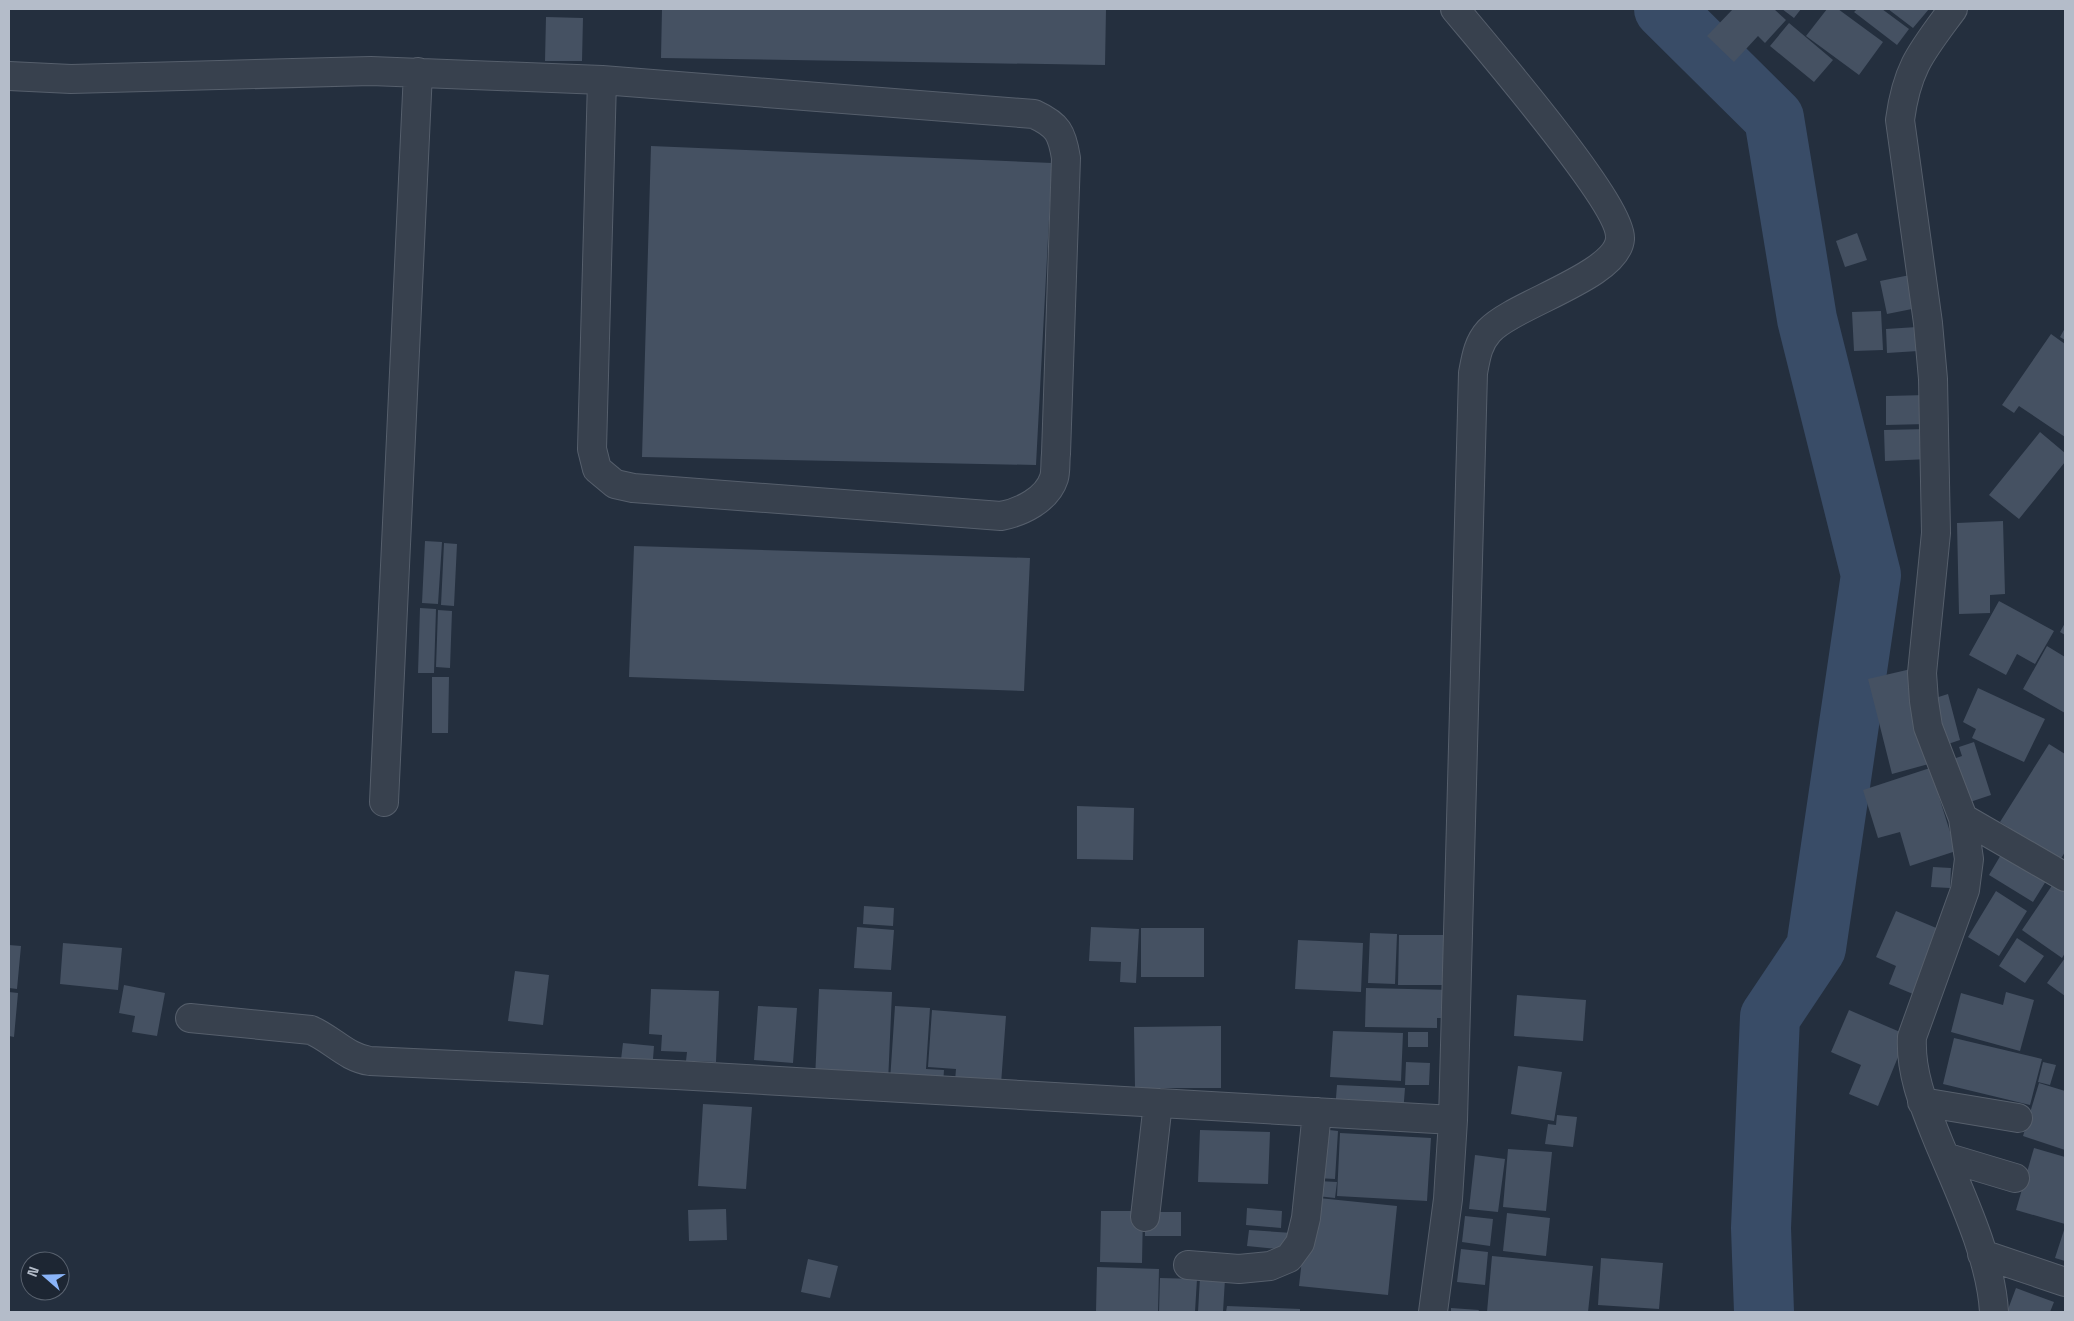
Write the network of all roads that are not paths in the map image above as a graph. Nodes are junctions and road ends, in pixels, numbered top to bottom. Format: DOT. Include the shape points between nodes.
graph roads {
  1 [pos="1455,9"];
  2 [pos="1953,9"];
  3 [pos="418,72"];
  4 [pos="9,76"];
  5 [pos="602,80"];
  6 [pos="384,802"];
  7 [pos="1963,818"];
  8 [pos="2065,877"];
  9 [pos="190,1018"];
  10 [pos="1922,1102"];
  11 [pos="1158,1103"];
  12 [pos="1317,1112"];
  13 [pos="2018,1118"];
  14 [pos="1453,1120"];
  15 [pos="1945,1157"];
  16 [pos="2015,1178"];
  17 [pos="1145,1217"];
  18 [pos="1982,1254"];
  19 [pos="1188,1265"];
  20 [pos="2065,1282"];
  21 [pos="1433,1312"];
  22 [pos="1994,1312"];
  1 -- 14 [label="street" via="1560,138 1611,212 1620,240 1612,257 1595,270 1489,330 1478,348 1473,373"];
  2 -- 7 [label="street" via="1915,61 1904,92 1900,120 1933,379 1936,534 1922,673 1924,701 1928,727"];
  3 -- 4 [label="street" via="71,78"];
  3 -- 5 [label="street"];
  3 -- 6 [label="street"];
  5 -- 5 [label="street" via="592,449 597,469 615,484 633,488 1001,516 1028,507 1043,494 1054,478 1056,454 1066,158 1063,138 1052,122 1034,114"];
  7 -- 8 [label="street"];
  7 -- 10 [label="street" via="1968,858 1965,890 1912,1037 1915,1075"];
  9 -- 11 [label="street" via="310,1030 357,1059 370,1061"];
  10 -- 13 [label="street"];
  10 -- 15 [label="street"];
  11 -- 12 [label="street"];
  11 -- 17 [label="street"];
  12 -- 14 [label="street"];
  12 -- 19 [label="street" via="1306,1218 1300,1242 1289,1258 1270,1266 1239,1269"];
  14 -- 21 [label="street" via="1448,1199"];
  15 -- 16 [label="street"];
  15 -- 18 [label="street"];
  18 -- 20 [label="street"];
  18 -- 22 [label="street"];
}
